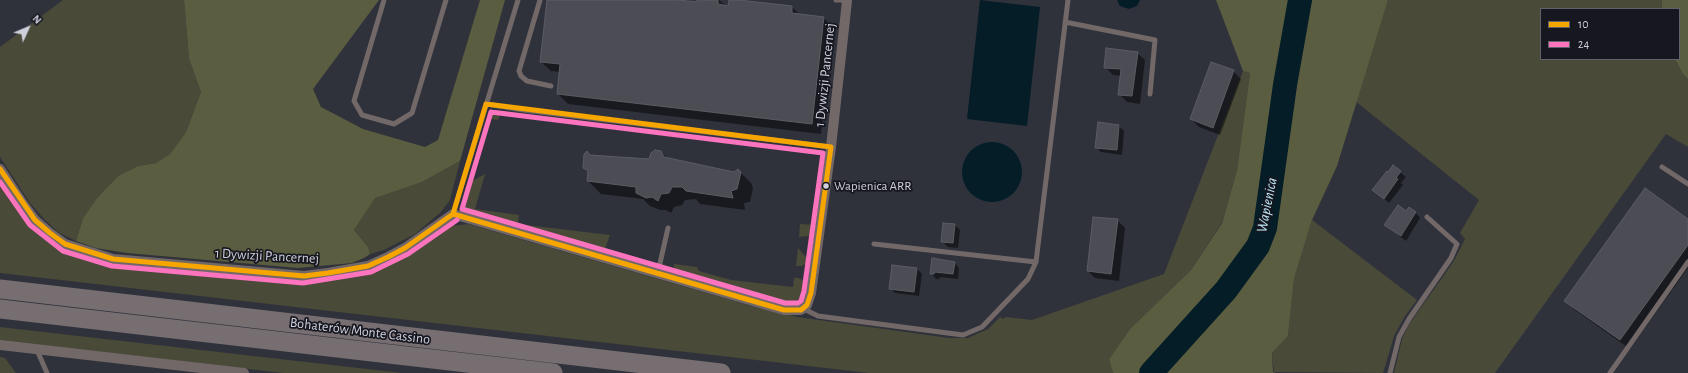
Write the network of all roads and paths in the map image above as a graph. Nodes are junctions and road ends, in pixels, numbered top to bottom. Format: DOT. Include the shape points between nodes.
graph roads {
  1 [pos="384,0"];
  2 [pos="446,0"];
  3 [pos="518,0"];
  4 [pos="540,0"];
  5 [pos="836,0"];
  6 [pos="847,0"];
  7 [pos="1068,0"];
  8 [pos="1065,22"];
  9 [pos="551,86"];
  10 [pos="1150,94"];
  11 [pos="486,104"];
  12 [pos="831,147"];
  13 [pos="1662,167"];
  14 [pos="0,169"];
  15 [pos="1688,184"];
  16 [pos="453,214"];
  17 [pos="1427,217"];
  18 [pos="668,228"];
  19 [pos="874,244"];
  20 [pos="1036,262"];
  21 [pos="1688,262"];
  22 [pos="658,272"];
  23 [pos="0,289"];
  24 [pos="804,308"];
  25 [pos="0,309"];
  26 [pos="0,345"];
  27 [pos="37,349"];
  28 [pos="48,373"];
  29 [pos="244,373"];
  30 [pos="553,373"];
  31 [pos="720,373"];
  32 [pos="1390,373"];
  33 [pos="1610,373"];
  1 -- 2 [label="lane" via="354,101 362,115 394,124 412,113"];
  3 -- 11 [label="lane"];
  4 -- 9 [label="lane" via="519,72 527,81"];
  5 -- 6 [label="lane"];
  6 -- 12 [label="street, 1 Dywizji Pancernej"];
  7 -- 8 [label="lane"];
  8 -- 10 [label="lane" via="1155,40"];
  8 -- 20 [label="lane"];
  11 -- 12 [label="lane"];
  11 -- 16 [label="lane"];
  12 -- 24 [label="street, 1 Dywizji Pancernej" via="811,293"];
  13 -- 15 [label="lane"];
  14 -- 16 [label="street, 1 Dywizji Pancernej" via="35,220 50,233 65,244 113,259 304,276 328,273 368,266 388,257"];
  16 -- 22 [label="street"];
  17 -- 32 [label="lane" via="1457,244 1451,258 1408,318 1399,336"];
  18 -- 22 [label="lane"];
  19 -- 20 [label="lane"];
  20 -- 24 [label="lane" via="1028,278 982,327 963,335 818,316"];
  21 -- 33 [label="lane"];
  22 -- 24 [label="street" via="784,310"];
  23 -- 31 [label="highway, Bohaterów Monte Cassino"];
  25 -- 30 [label="highway, Bohaterów Monte Cassino"];
  26 -- 27 [label="street"];
  27 -- 28 [label="lane"];
  27 -- 29 [label="street"];
}
